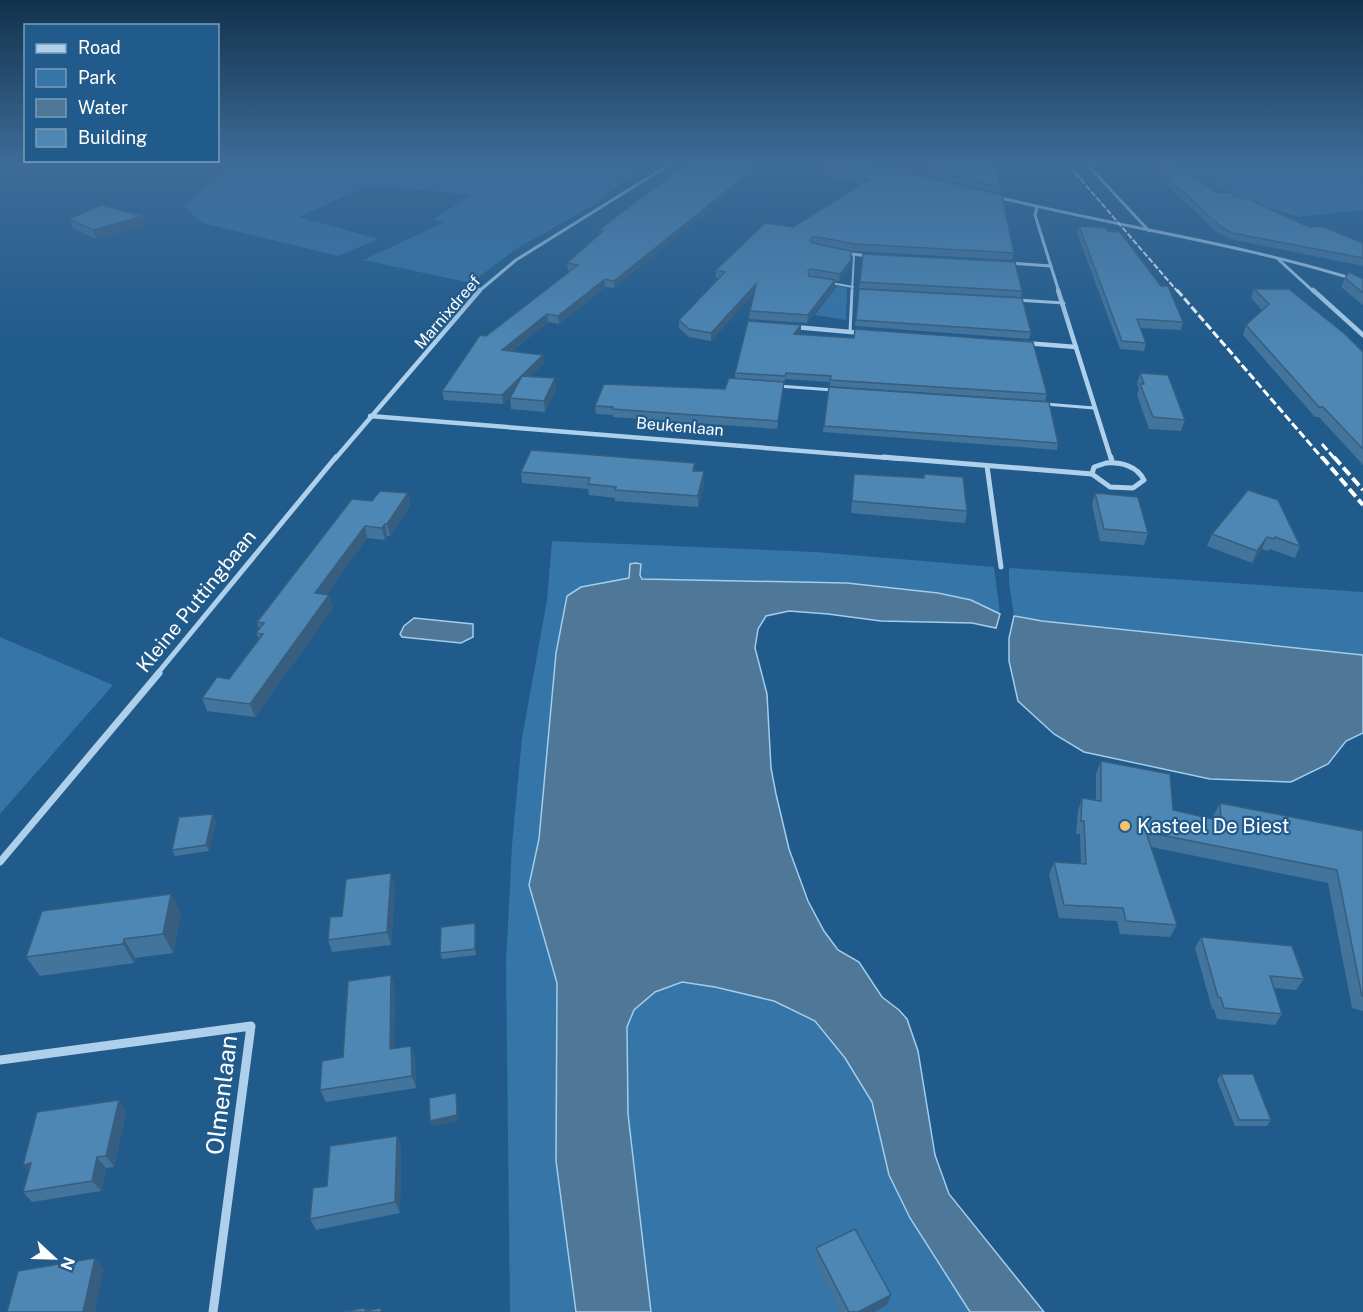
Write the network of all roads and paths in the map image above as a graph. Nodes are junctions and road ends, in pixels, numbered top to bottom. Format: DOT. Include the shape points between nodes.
graph roads {
  1 [pos="579,222"];
  2 [pos="1037,222"];
  3 [pos="1105,222"];
  4 [pos="1140,222"];
  5 [pos="1149,232"];
  6 [pos="834,251"];
  7 [pos="854,255"];
  8 [pos="870,256"];
  9 [pos="1277,258"];
  10 [pos="1004,263"];
  11 [pos="1050,266"];
  12 [pos="821,282"];
  13 [pos="1363,282"];
  14 [pos="853,286"];
  15 [pos="1017,300"];
  16 [pos="1064,303"];
  17 [pos="794,327"];
  18 [pos="850,332"];
  19 [pos="874,334"];
  20 [pos="1363,335"];
  21 [pos="1016,343"];
  22 [pos="1076,346"];
  23 [pos="419,362"];
  24 [pos="778,386"];
  25 [pos="836,390"];
  26 [pos="1035,404"];
  27 [pos="1094,408"];
  28 [pos="370,416"];
  29 [pos="1112,462"];
  30 [pos="987,466"];
  31 [pos="1092,474"];
  32 [pos="1001,567"];
  33 [pos="0,862"];
  34 [pos="0,1060"];
  35 [pos="213,1312"];
  1 -- 23 [label="street, Marnixdreef" via="497,274"];
  2 -- 11 [label="street"];
  3 -- 5 [label="street"];
  4 -- 5 [label="street"];
  5 -- 9 [label="street"];
  6 -- 7 [label="street"];
  7 -- 8 [label="street"];
  7 -- 14 [label="lane"];
  9 -- 13 [label="street"];
  9 -- 20 [label="street"];
  10 -- 11 [label="street"];
  11 -- 16 [label="street"];
  12 -- 14 [label="lane"];
  14 -- 18 [label="lane"];
  15 -- 16 [label="lane"];
  16 -- 22 [label="street"];
  17 -- 18 [label="street"];
  18 -- 19 [label="street"];
  21 -- 22 [label="street"];
  22 -- 27 [label="street"];
  23 -- 28 [label="street, Kleine Puttingbaan"];
  24 -- 25 [label="lane"];
  26 -- 27 [label="lane"];
  27 -- 29 [label="street"];
  28 -- 30 [label="street, Beukenlaan"];
  28 -- 33 [label="street, Kleine Puttingbaan"];
  29 -- 31 [label="street" via="1094,466"];
  29 -- 31 [label="street, Beukenlaan" via="1134,468 1143,476 1142,484 1132,489 1115,488 1101,483"];
  30 -- 31 [label="street, Beukenlaan"];
  30 -- 32 [label="street"];
  34 -- 35 [label="street, Olmenlaan" via="251,1026"];
}
